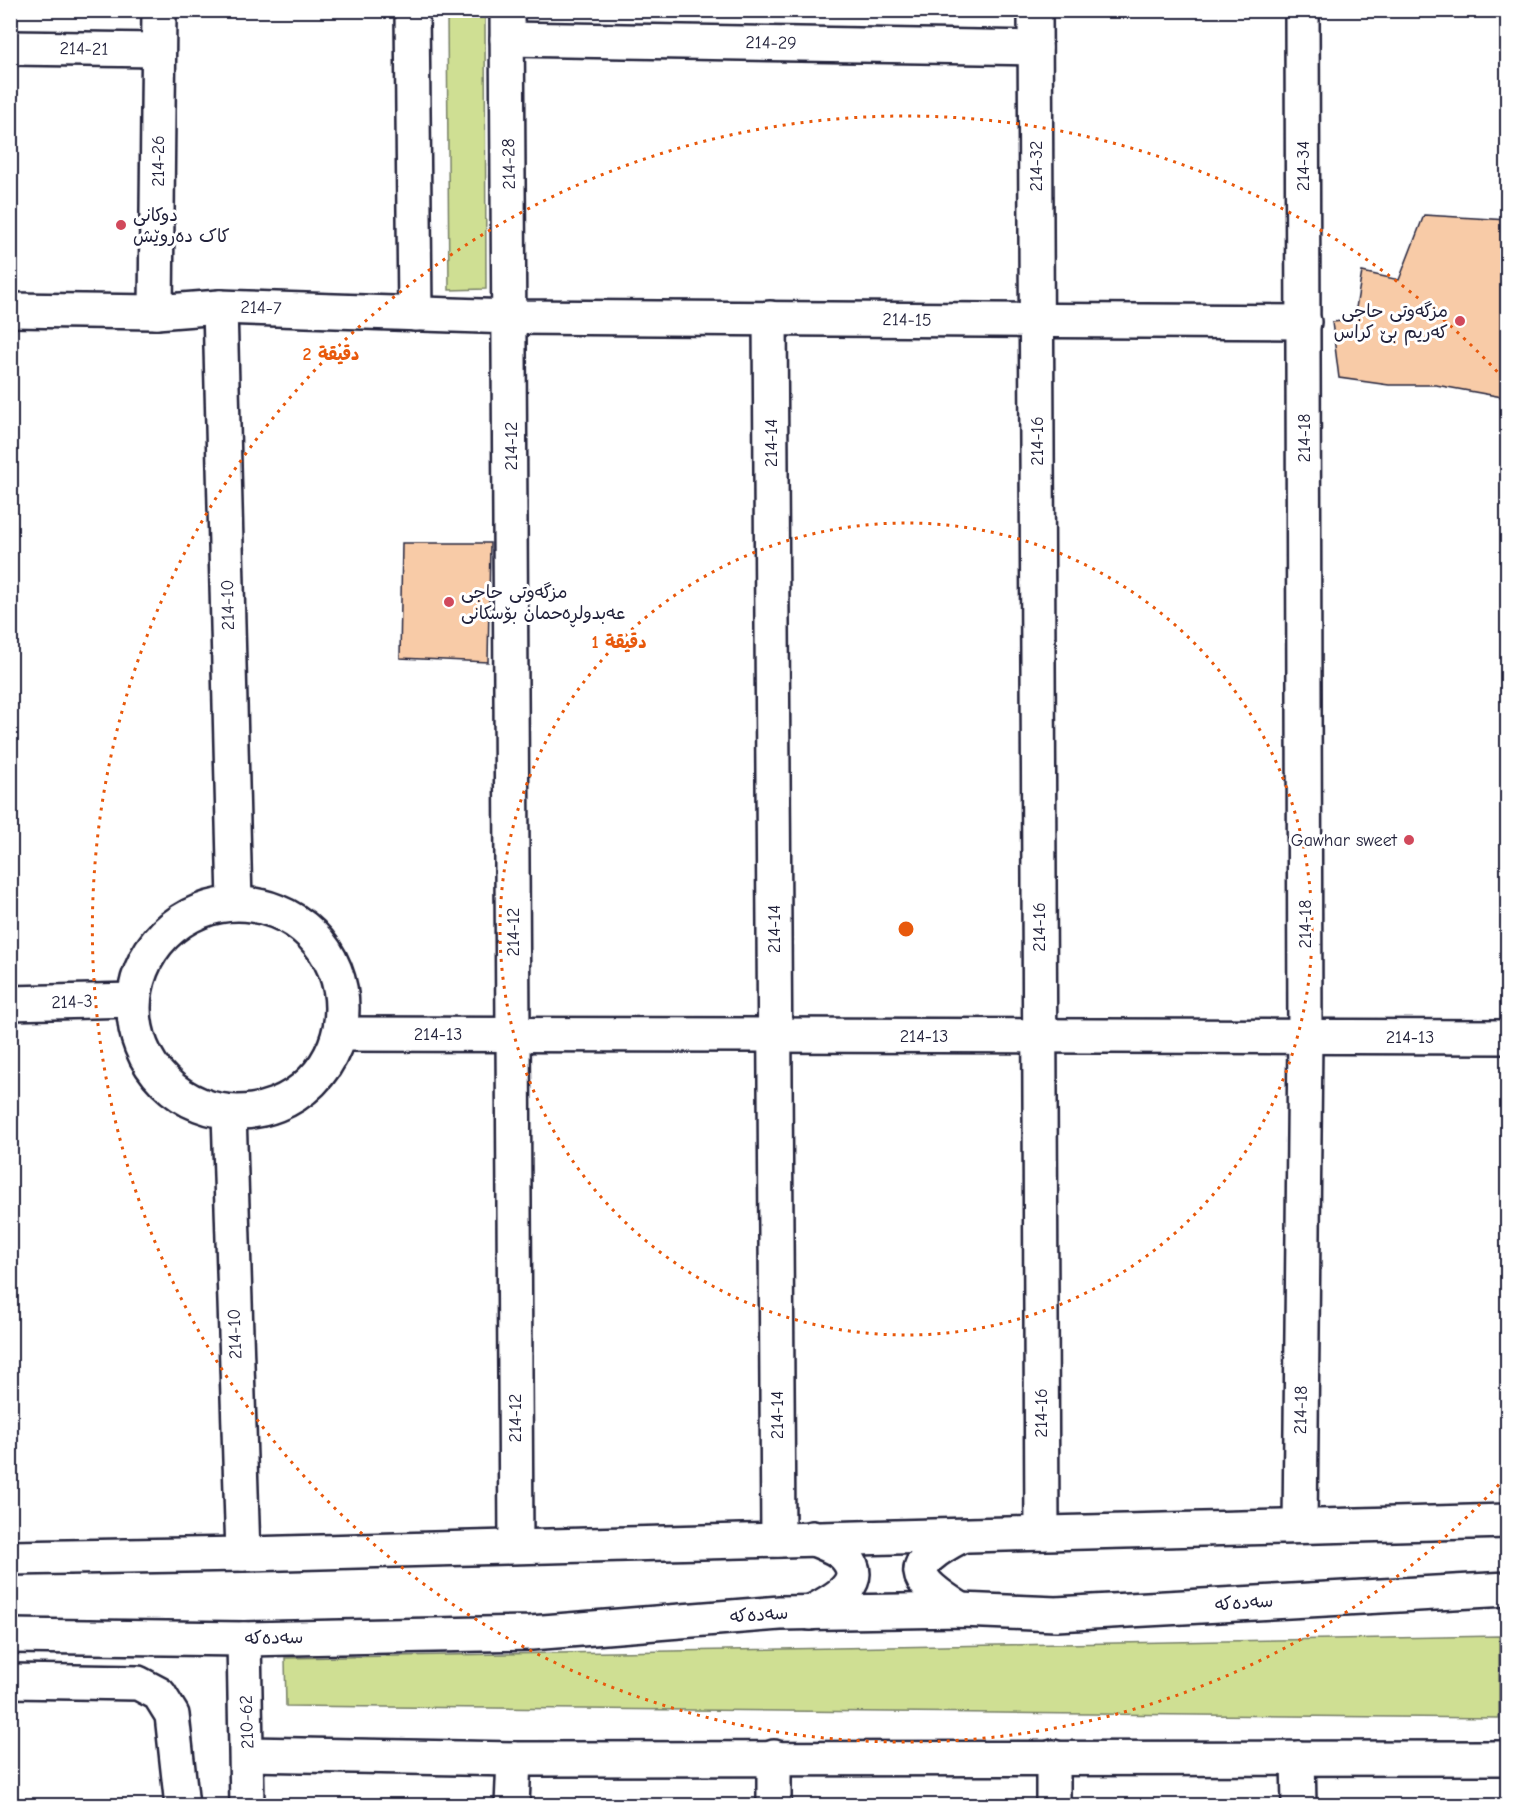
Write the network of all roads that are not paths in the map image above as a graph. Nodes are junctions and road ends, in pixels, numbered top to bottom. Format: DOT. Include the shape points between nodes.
graph roads {
  1 [pos="159,10"];
  2 [pos="412,10"];
  3 [pos="1035,10"];
  4 [pos="1302,10"];
  5 [pos="507,25"];
  6 [pos="10,48"];
  7 [pos="1035,48"];
  8 [pos="158,50"];
  9 [pos="220,307"];
  10 [pos="10,310"];
  11 [pos="156,312"];
  12 [pos="415,314"];
  13 [pos="511,317"];
  14 [pos="770,318"];
  15 [pos="1036,321"];
  16 [pos="1304,322"];
  17 [pos="235,903"];
  18 [pos="134,1000"];
  19 [pos="10,1003"];
  20 [pos="340,1034"];
  21 [pos="514,1034"];
  22 [pos="775,1035"];
  23 [pos="1040,1036"];
  24 [pos="1305,1036"];
  25 [pos="1508,1037"];
  26 [pos="229,1113"];
  27 [pos="1508,1521"];
  28 [pos="1300,1526"];
  29 [pos="1042,1533"];
  30 [pos="961,1536"];
  31 [pos="812,1538"];
  32 [pos="778,1540"];
  33 [pos="516,1546"];
  34 [pos="243,1554"];
  35 [pos="10,1558"];
  36 [pos="1508,1589"];
  37 [pos="961,1610"];
  38 [pos="810,1613"];
  39 [pos="10,1636"];
  40 [pos="244,1639"];
  41 [pos="10,1681"];
  42 [pos="248,1754"];
  43 [pos="774,1757"];
  44 [pos="1053,1757"];
  45 [pos="1298,1758"];
  46 [pos="1508,1758"];
  47 [pos="514,1759"];
  48 [pos="182,1806"];
  49 [pos="247,1806"];
  50 [pos="512,1806"];
  51 [pos="774,1806"];
  52 [pos="1053,1806"];
  53 [pos="1299,1806"];
  1 -- 8 [label="street, 214-26"];
  2 -- 12 [label="street"];
  3 -- 7 [label="street, 214-32"];
  4 -- 16 [label="street, 214-34"];
  5 -- 7 [label="street, 214-29"];
  5 -- 13 [label="street, 214-28"];
  6 -- 8 [label="street, 214-21"];
  7 -- 15 [label="street, 214-32"];
  8 -- 11 [label="street, 214-26"];
  9 -- 11 [label="street, 214-7"];
  9 -- 12 [label="street, 214-7"];
  9 -- 17 [label="street, 214-10"];
  10 -- 11 [label="street, 214-7"];
  12 -- 13 [label="street, 214-7"];
  13 -- 14 [label="street, 214-15"];
  13 -- 21 [label="street, 214-12"];
  14 -- 15 [label="street, 214-15"];
  14 -- 22 [label="street, 214-14"];
  15 -- 16 [label="street, 214-15"];
  15 -- 23 [label="street, 214-16"];
  16 -- 24 [label="street, 214-18"];
  17 -- 18 [label="street" via="205,908 178,922 156,943 141,970"];
  17 -- 20 [label="street" via="267,907 296,921 320,942 336,970 343,1002"];
  18 -- 19 [label="street, 214-3"];
  18 -- 26 [label="street" via="136,1032 148,1063 170,1088 197,1105"];
  20 -- 21 [label="street, 214-13"];
  20 -- 26 [label="street" via="328,1062 311,1084 286,1102 258,1111"];
  21 -- 22 [label="street, 214-13"];
  21 -- 33 [label="street, 214-12"];
  22 -- 23 [label="street, 214-13"];
  22 -- 32 [label="street, 214-14"];
  23 -- 24 [label="street, 214-13"];
  23 -- 29 [label="street, 214-16"];
  24 -- 25 [label="street, 214-13"];
  24 -- 28 [label="street, 214-18"];
  26 -- 34 [label="street, 214-10"];
  27 -- 28 [label="street"];
  28 -- 29 [label="street"];
  29 -- 30 [label="street"];
  30 -- 31 [label="street"];
  30 -- 37 [label="street" via="929,1553 921,1572 930,1590"];
  31 -- 32 [label="street"];
  31 -- 38 [label="street" via="845,1556 851,1568 851,1582 844,1593"];
  32 -- 33 [label="street"];
  33 -- 34 [label="street"];
  34 -- 35 [label="street"];
  36 -- 37 [label="street, سەدەکە" via="1056,1614"];
  37 -- 38 [label="street, سەدەکە"];
  38 -- 40 [label="street, سەدەکە" via="531,1633"];
  39 -- 40 [label="street, سەدەکە"];
  40 -- 42 [label="street, 210-62"];
  41 -- 48 [label="street" via="138,1683 159,1694 172,1714"];
  42 -- 47 [label="street"];
  42 -- 49 [label="street, 210-62"];
  43 -- 44 [label="street"];
  43 -- 47 [label="street"];
  43 -- 51 [label="street"];
  44 -- 45 [label="street"];
  44 -- 52 [label="street"];
  45 -- 46 [label="street"];
  45 -- 53 [label="street"];
  47 -- 50 [label="street"];
}
